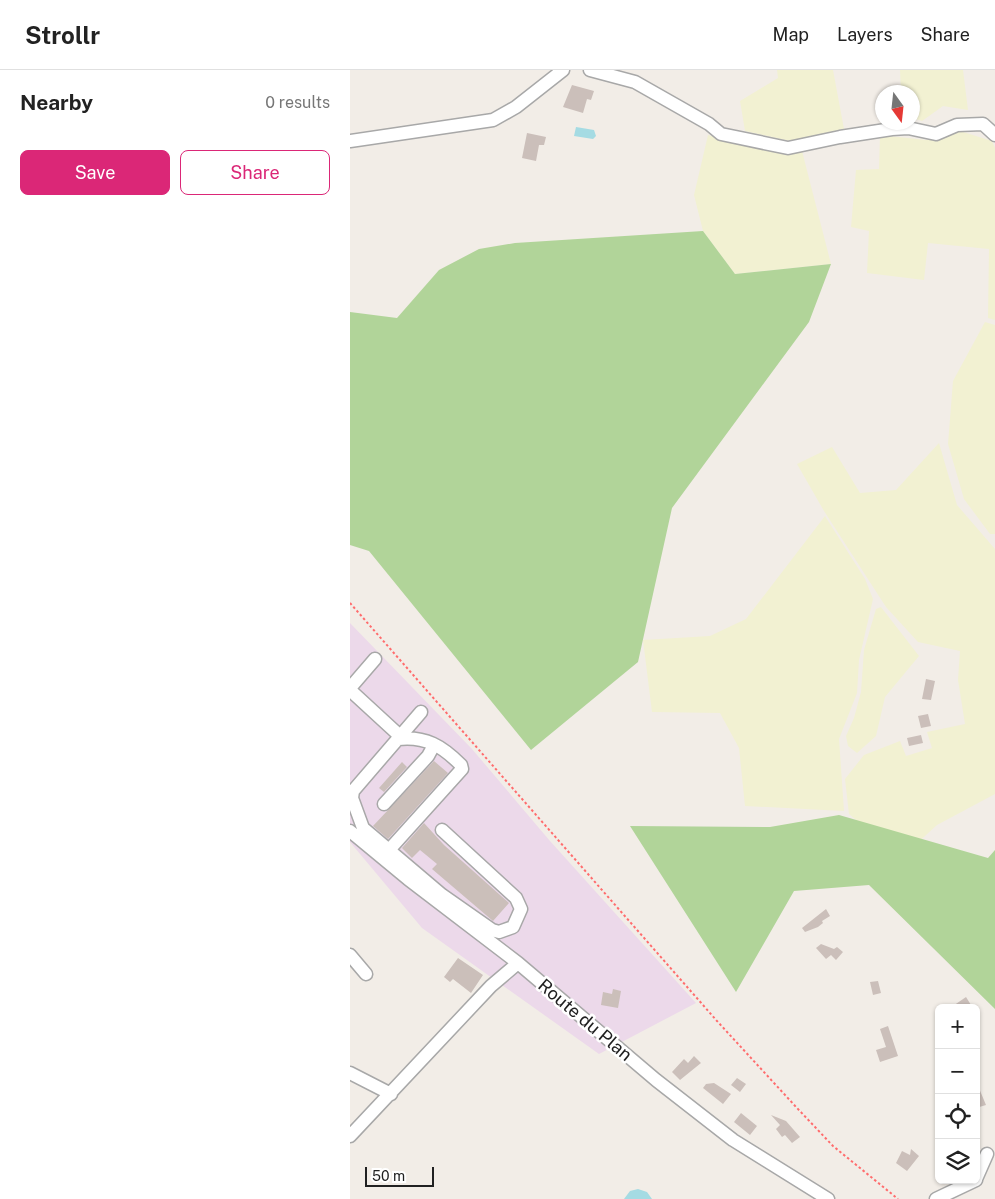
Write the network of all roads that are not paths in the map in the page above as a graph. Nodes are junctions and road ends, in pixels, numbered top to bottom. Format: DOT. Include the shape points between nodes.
graph roads {
  1 [pos="563,70"];
  2 [pos="590,70"];
  3 [pos="995,135"];
  4 [pos="350,141"];
  5 [pos="375,658"];
  6 [pos="350,689"];
  7 [pos="421,712"];
  8 [pos="399,738"];
  9 [pos="434,745"];
  10 [pos="352,801"];
  11 [pos="384,804"];
  12 [pos="442,830"];
  13 [pos="352,836"];
  14 [pos="389,850"];
  15 [pos="350,955"];
  16 [pos="518,963"];
  17 [pos="366,974"];
  18 [pos="350,1073"];
  19 [pos="391,1094"];
  20 [pos="350,1136"];
  21 [pos="986,1154"];
  22 [pos="980,1170"];
  23 [pos="968,1184"];
  24 [pos="828,1199"];
  25 [pos="936,1199"];
  1 -- 4 [label="street" via="516,107 493,120"];
  2 -- 3 [label="street" via="635,82 721,134 788,148 892,129 908,128 936,134 957,125 983,124"];
  5 -- 6 [label="street"];
  6 -- 8 [label="street"];
  7 -- 8 [label="street"];
  8 -- 9 [label="street"];
  8 -- 10 [label="street" via="353,791"];
  9 -- 11 [label="street" via="428,756"];
  9 -- 14 [label="street" via="442,746 462,769"];
  10 -- 14 [label="street" via="363,828"];
  12 -- 14 [label="street" via="516,898 521,909 513,927 499,932 492,930 442,895"];
  13 -- 16 [label="street, Route du Plan"];
  15 -- 17 [label="street"];
  16 -- 19 [label="street" via="491,986"];
  16 -- 24 [label="street, Route du Plan" via="656,1080 733,1140"];
  18 -- 19 [label="street"];
  19 -- 20 [label="street"];
  21 -- 22 [label="street"];
  23 -- 25 [label="street"];
}
